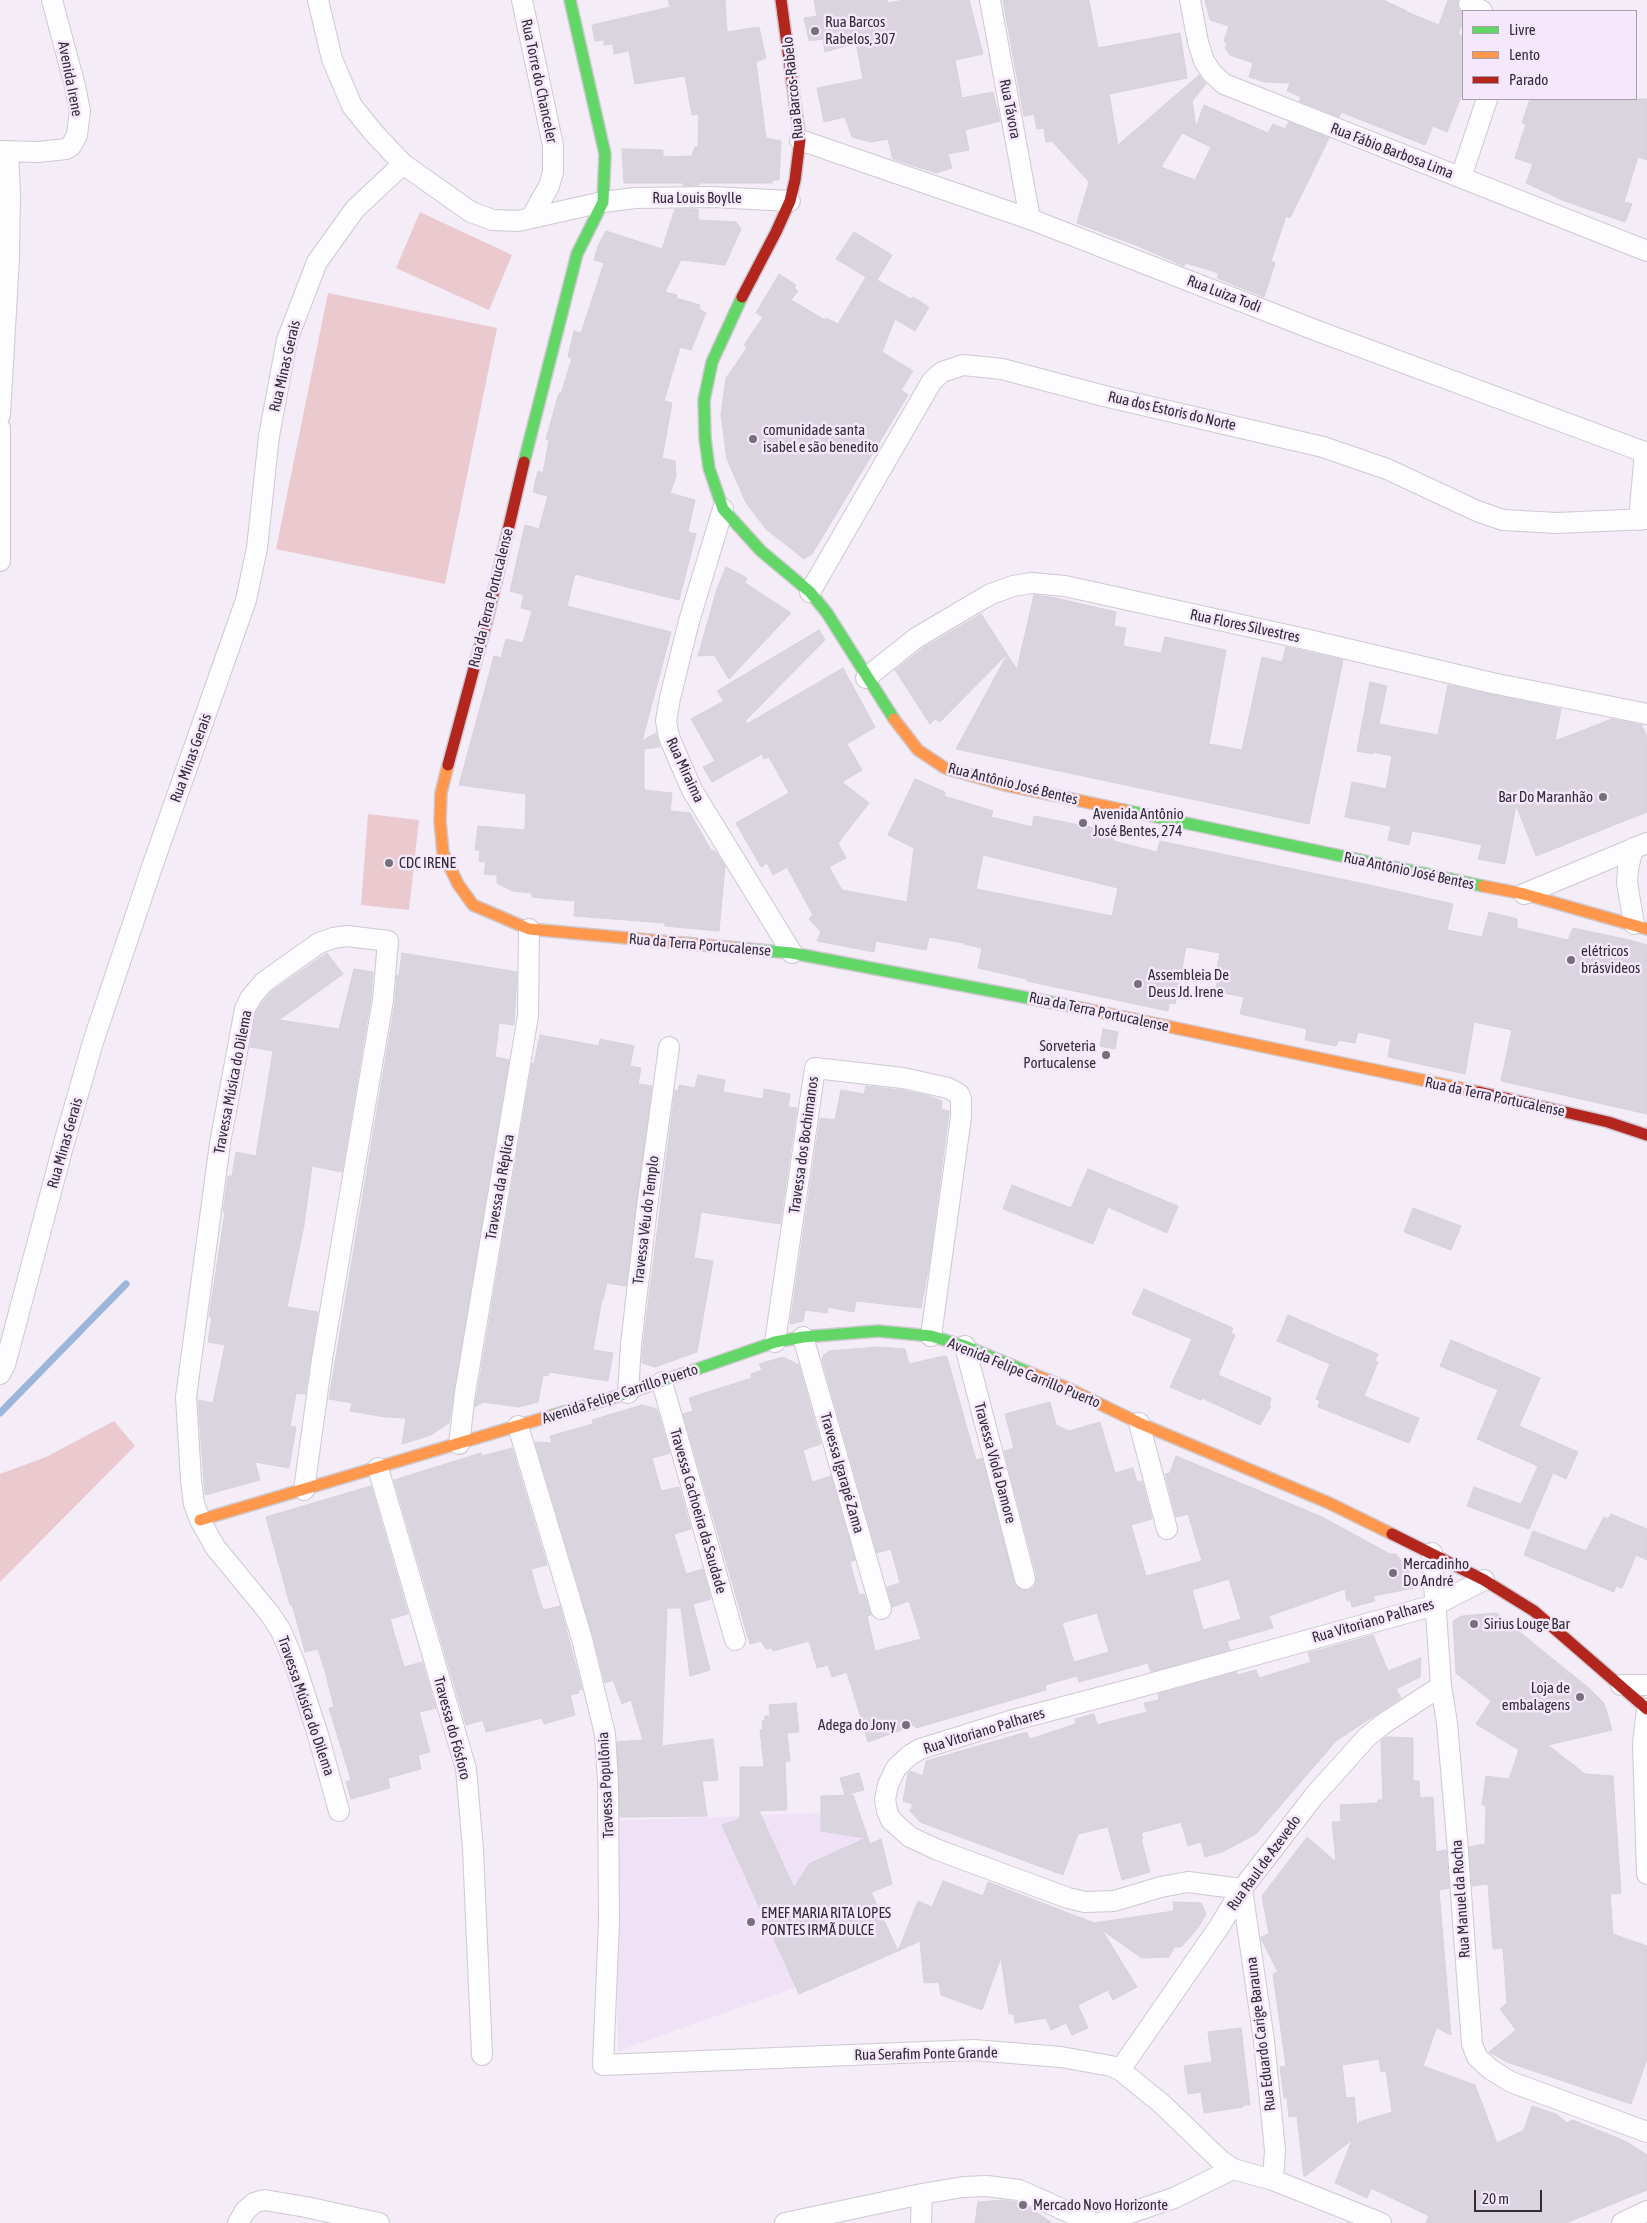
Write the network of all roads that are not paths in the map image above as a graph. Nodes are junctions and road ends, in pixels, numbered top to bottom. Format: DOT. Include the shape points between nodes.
graph roads {
  1 [pos="52,0"];
  2 [pos="318,0"];
  3 [pos="522,0"];
  4 [pos="570,0"];
  5 [pos="781,0"];
  6 [pos="990,0"];
  7 [pos="1190,0"];
  8 [pos="1487,100"];
  9 [pos="800,140"];
  10 [pos="4,151"];
  11 [pos="403,164"];
  12 [pos="1461,177"];
  13 [pos="790,201"];
  14 [pos="603,202"];
  15 [pos="538,217"];
  16 [pos="1030,219"];
  17 [pos="776,232"];
  18 [pos="1647,251"];
  19 [pos="0,415"];
  20 [pos="0,428"];
  21 [pos="1646,453"];
  22 [pos="722,509"];
  23 [pos="1643,519"];
  24 [pos="0,561"];
  25 [pos="810,592"];
  26 [pos="866,678"];
  27 [pos="1647,714"];
  28 [pos="1640,846"];
  29 [pos="1524,894"];
  30 [pos="1640,927"];
  31 [pos="529,930"];
  32 [pos="792,953"];
  33 [pos="669,1047"];
  34 [pos="1647,1135"];
  35 [pos="931,1336"];
  36 [pos="803,1337"];
  37 [pos="774,1342"];
  38 [pos="965,1346"];
  39 [pos="0,1374"];
  40 [pos="662,1382"];
  41 [pos="628,1393"];
  42 [pos="1139,1423"];
  43 [pos="518,1426"];
  44 [pos="459,1444"];
  45 [pos="378,1468"];
  46 [pos="304,1490"];
  47 [pos="200,1520"];
  48 [pos="1167,1529"];
  49 [pos="1432,1553"];
  50 [pos="1025,1579"];
  51 [pos="1484,1580"];
  52 [pos="1435,1605"];
  53 [pos="881,1609"];
  54 [pos="735,1640"];
  55 [pos="1621,1685"];
  56 [pos="1647,1685"];
  57 [pos="1441,1686"];
  58 [pos="1647,1709"];
  59 [pos="339,1811"];
  60 [pos="1647,1874"];
  61 [pos="1242,1889"];
  62 [pos="482,2055"];
  63 [pos="603,2066"];
  64 [pos="1120,2070"];
  65 [pos="1647,2132"];
  66 [pos="1233,2169"];
  67 [pos="1273,2180"];
  68 [pos="922,2194"];
  69 [pos="1647,2211"];
  70 [pos="238,2223"];
  71 [pos="379,2223"];
  72 [pos="785,2223"];
  73 [pos="922,2223"];
  74 [pos="1092,2223"];
  75 [pos="1100,2223"];
  76 [pos="1381,2223"];
  77 [pos="1622,2223"];
  1 -- 10 [label="street, Avenida Irene" via="80,112 77,134 66,149"];
  2 -- 11 [label="street, Rua Louis Boylle" via="332,59 352,106"];
  3 -- 15 [label="street, Rua Torre do Chanceler" via="553,145 553,172"];
  4 -- 14 [label="street" via="605,154"];
  5 -- 9 [label="street, Rua Barcos-Rabelo"];
  6 -- 16 [label="street, Rua Távora"];
  7 -- 12 [label="street, Rua Fábio Barbosa Lima" via="1204,60 1224,84"];
  8 -- 12 [label="street"];
  9 -- 13 [label="street, Rua Barcos-Rabelo"];
  9 -- 16 [label="street, Rua Luiza Todi"];
  10 -- 19 [label="street" via="10,195"];
  11 -- 15 [label="street, Rua Louis Boylle" via="472,212 493,220 518,221"];
  11 -- 39 [label="street, Rua Minas Gerais" via="355,210 317,262 287,340 269,436 257,548 246,600 94,1042"];
  12 -- 18 [label="street, Rua Fábio Barbosa Lima"];
  13 -- 14 [label="street, Rua Louis Boylle" via="677,197"];
  13 -- 17 [label="street, Rua Barcos-Rabelo"];
  14 -- 15 [label="street, Rua Louis Boylle"];
  14 -- 31 [label="street, Rua da Terra Portucalense" via="577,254 488,616 440,793 443,853 458,884 473,906"];
  16 -- 21 [label="street, Rua Luiza Todi" via="1314,330"];
  17 -- 22 [label="street, Rua Antônio José Bentes" via="725,331 712,362 704,400 709,468"];
  20 -- 24 [label="street"];
  21 -- 23 [label="street"];
  22 -- 25 [label="street, Rua Antônio José Bentes" via="761,551"];
  22 -- 32 [label="street, Rua Miraima" via="689,621 666,720 669,737 692,790"];
  23 -- 25 [label="street, Rua dos Estoris do Norte" via="1557,523 1503,520 1387,469 1323,446 1104,396 1028,375 963,365 942,372 932,382"];
  25 -- 26 [label="street, Rua Antônio José Bentes" via="827,613"];
  26 -- 27 [label="street, Rua Flores Silvestres" via="916,638 970,606 991,594 1032,583 1065,586 1492,683"];
  26 -- 29 [label="street, Rua Antônio José Bentes" via="918,750 945,768 1096,805"];
  28 -- 29 [label="street"];
  28 -- 30 [label="street" via="1628,869 1627,884"];
  29 -- 30 [label="street, Rua Antônio José Bentes"];
  31 -- 32 [label="street, Rua da Terra Portucalense"];
  31 -- 44 [label="street, Travessa da Réplica" via="528,1016"];
  32 -- 34 [label="street, Rua da Terra Portucalense" via="1013,994 1496,1096 1608,1122"];
  33 -- 41 [label="street, Travessa Véu do Templo" via="646,1217"];
  35 -- 36 [label="street, Avenida Felipe Carrillo Puerto" via="878,1331"];
  35 -- 37 [label="street, Travessa dos Bochimanos" via="961,1117 959,1094 948,1088 903,1078 815,1068"];
  35 -- 38 [label="street, Avenida Felipe Carrillo Puerto"];
  36 -- 37 [label="street, Avenida Felipe Carrillo Puerto"];
  36 -- 53 [label="street, Travessa Igarapé Zama"];
  37 -- 40 [label="street, Avenida Felipe Carrillo Puerto"];
  38 -- 42 [label="street, Avenida Felipe Carrillo Puerto" via="1065,1387"];
  38 -- 50 [label="street, Travessa Viola Damore"];
  40 -- 41 [label="street, Avenida Felipe Carrillo Puerto"];
  40 -- 54 [label="street, Travessa Cachoeira da Saudade"];
  41 -- 43 [label="street, Avenida Felipe Carrillo Puerto"];
  42 -- 48 [label="street"];
  42 -- 49 [label="street, Avenida Felipe Carrillo Puerto" via="1329,1503"];
  43 -- 44 [label="street, Avenida Felipe Carrillo Puerto"];
  43 -- 63 [label="street, Travessa Populônia" via="582,1639 605,1734 609,1921"];
  44 -- 45 [label="street, Avenida Felipe Carrillo Puerto"];
  45 -- 46 [label="street, Avenida Felipe Carrillo Puerto"];
  45 -- 62 [label="street, Travessa do Fósforo" via="466,1769 473,1849"];
  46 -- 47 [label="street, Avenida Felipe Carrillo Puerto"];
  46 -- 47 [label="street, Travessa Música do Dilema" via="322,1359 383,1000 388,940 347,936 319,943 264,982 245,1009 220,1143 186,1397 191,1480"];
  47 -- 59 [label="street, Travessa Música do Dilema" via="215,1547 281,1630 318,1735"];
  49 -- 51 [label="street, Avenida Felipe Carrillo Puerto"];
  49 -- 52 [label="street, Rua Manuel da Rocha"];
  51 -- 52 [label="street, Rua Vitoriano Palhares"];
  51 -- 55 [label="street, Avenida Felipe Carrillo Puerto" via="1534,1611"];
  52 -- 57 [label="street, Rua Manuel da Rocha"];
  52 -- 61 [label="street, Rua Vitoriano Palhares" via="1010,1720 920,1749 896,1768 888,1784 887,1811 891,1820 910,1837 1068,1898 1085,1902 1114,1901 1188,1882"];
  55 -- 56 [label="street"];
  55 -- 58 [label="street, Avenida Felipe Carrillo Puerto"];
  57 -- 61 [label="street, Rua Raul de Azevedo" via="1367,1738 1314,1796"];
  57 -- 65 [label="street, Rua Manuel da Rocha" via="1447,1723 1472,2044 1477,2057 1511,2082"];
  58 -- 60 [label="street" via="1643,1744"];
  61 -- 64 [label="street, Rua Raul de Azevedo"];
  61 -- 67 [label="street, Rua Eduardo Carige Barauna" via="1264,2041 1275,2150"];
  63 -- 64 [label="street, Rua Serafim Ponte Grande" via="974,2050 1061,2057"];
  64 -- 66 [label="street, Rua Serafim Ponte Grande"];
  66 -- 67 [label="street, Rua Serafim Ponte Grande"];
  66 -- 75 [label="street" via="1174,2198"];
  67 -- 76 [label="street, Rua Serafim Ponte Grande"];
  68 -- 72 [label="street"];
  68 -- 73 [label="street"];
  68 -- 74 [label="street" via="963,2187 1005,2187 1032,2195"];
  69 -- 77 [label="street"];
  70 -- 71 [label="street" via="254,2203 264,2200"];
}
